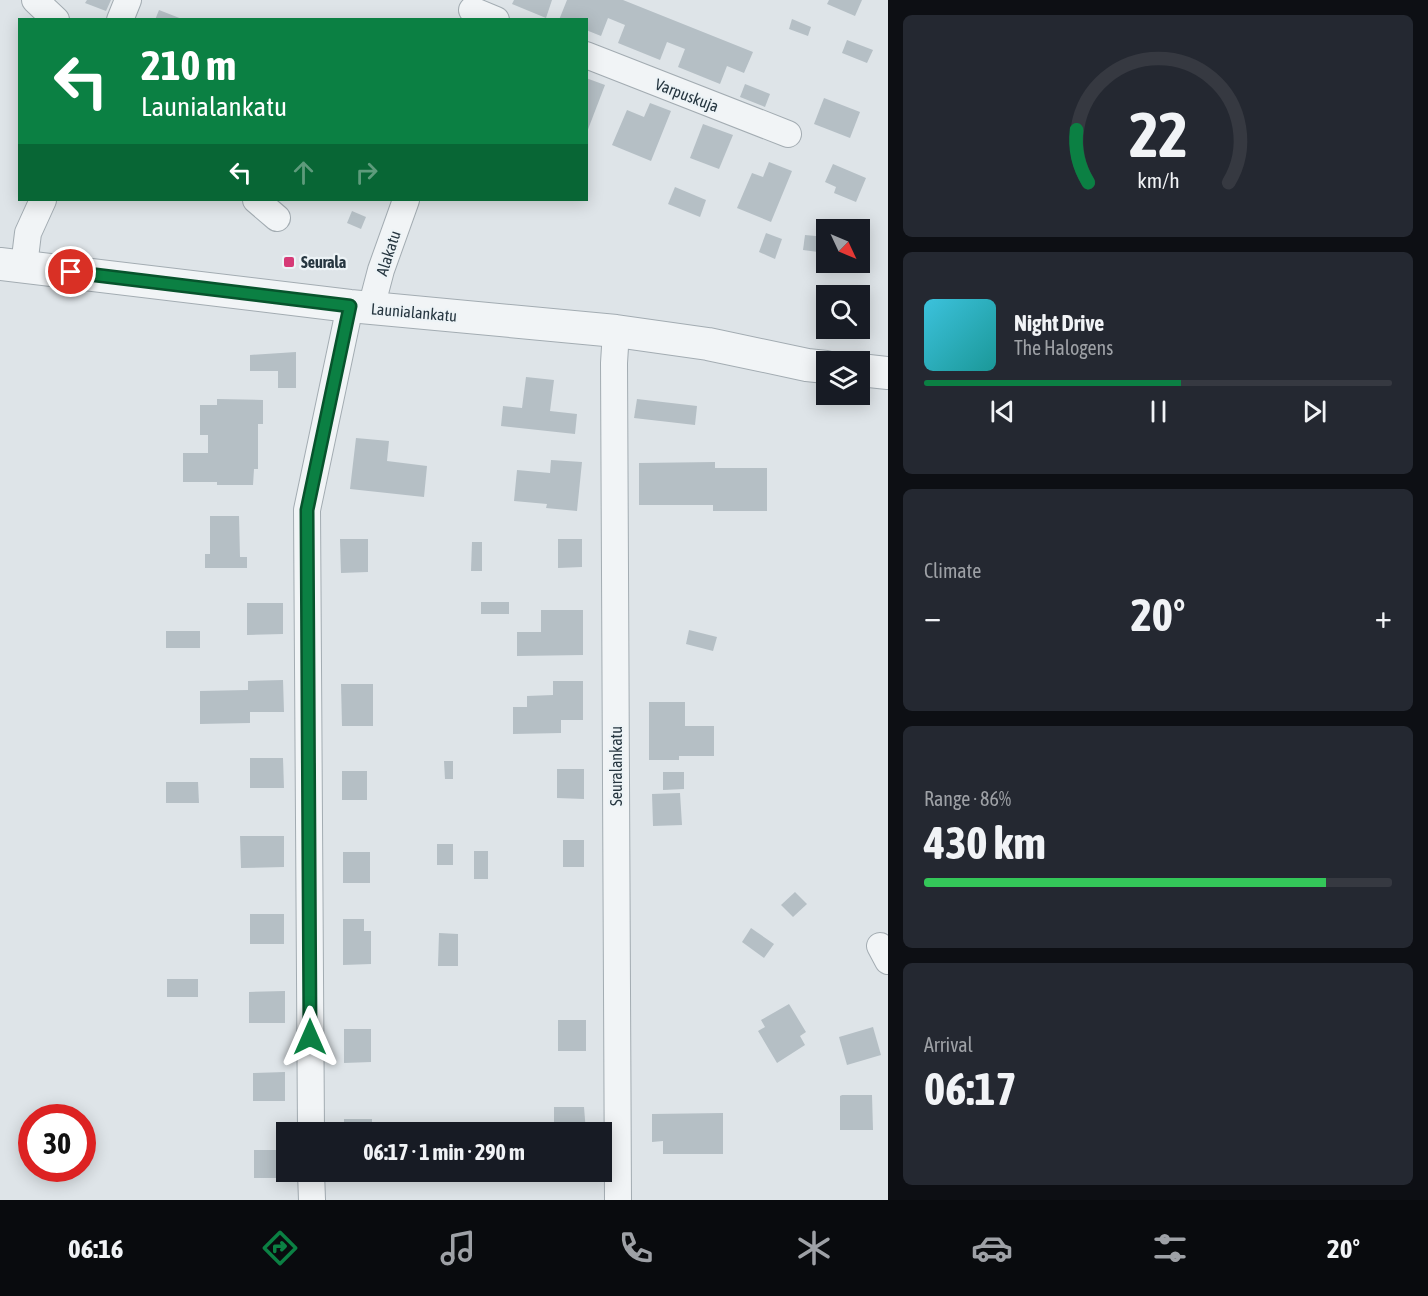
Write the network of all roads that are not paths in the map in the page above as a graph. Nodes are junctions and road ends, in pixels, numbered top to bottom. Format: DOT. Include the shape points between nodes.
graph roads {
  1 [pos="35,0"];
  2 [pos="128,0"];
  3 [pos="54,18"];
  4 [pos="121,18"];
  5 [pos="588,56"];
  6 [pos="788,134"];
  7 [pos="43,201"];
  8 [pos="257,201"];
  9 [pos="406,201"];
  10 [pos="277,218"];
  11 [pos="12,265"];
  12 [pos="361,307"];
  13 [pos="616,331"];
  14 [pos="816,365"];
  15 [pos="870,371"];
  16 [pos="888,373"];
  17 [pos="311,1122"];
  18 [pos="311,1182"];
  19 [pos="312,1200"];
  20 [pos="618,1200"];
  1 -- 3 [label="street"];
  2 -- 4 [label="street"];
  5 -- 6 [label="street, Varpuskuja"];
  7 -- 11 [label="street"];
  8 -- 10 [label="street"];
  9 -- 12 [label="street, Alakatu" via="381,270"];
  11 -- 12 [label="street, Launialankatu"];
  12 -- 13 [label="street, Launialankatu"];
  12 -- 17 [label="street, Alakatu" via="307,510"];
  13 -- 14 [label="street, Launialankatu"];
  13 -- 20 [label="street, Seuralankatu"];
  15 -- 16 [label="street"];
  18 -- 19 [label="street"];
}
